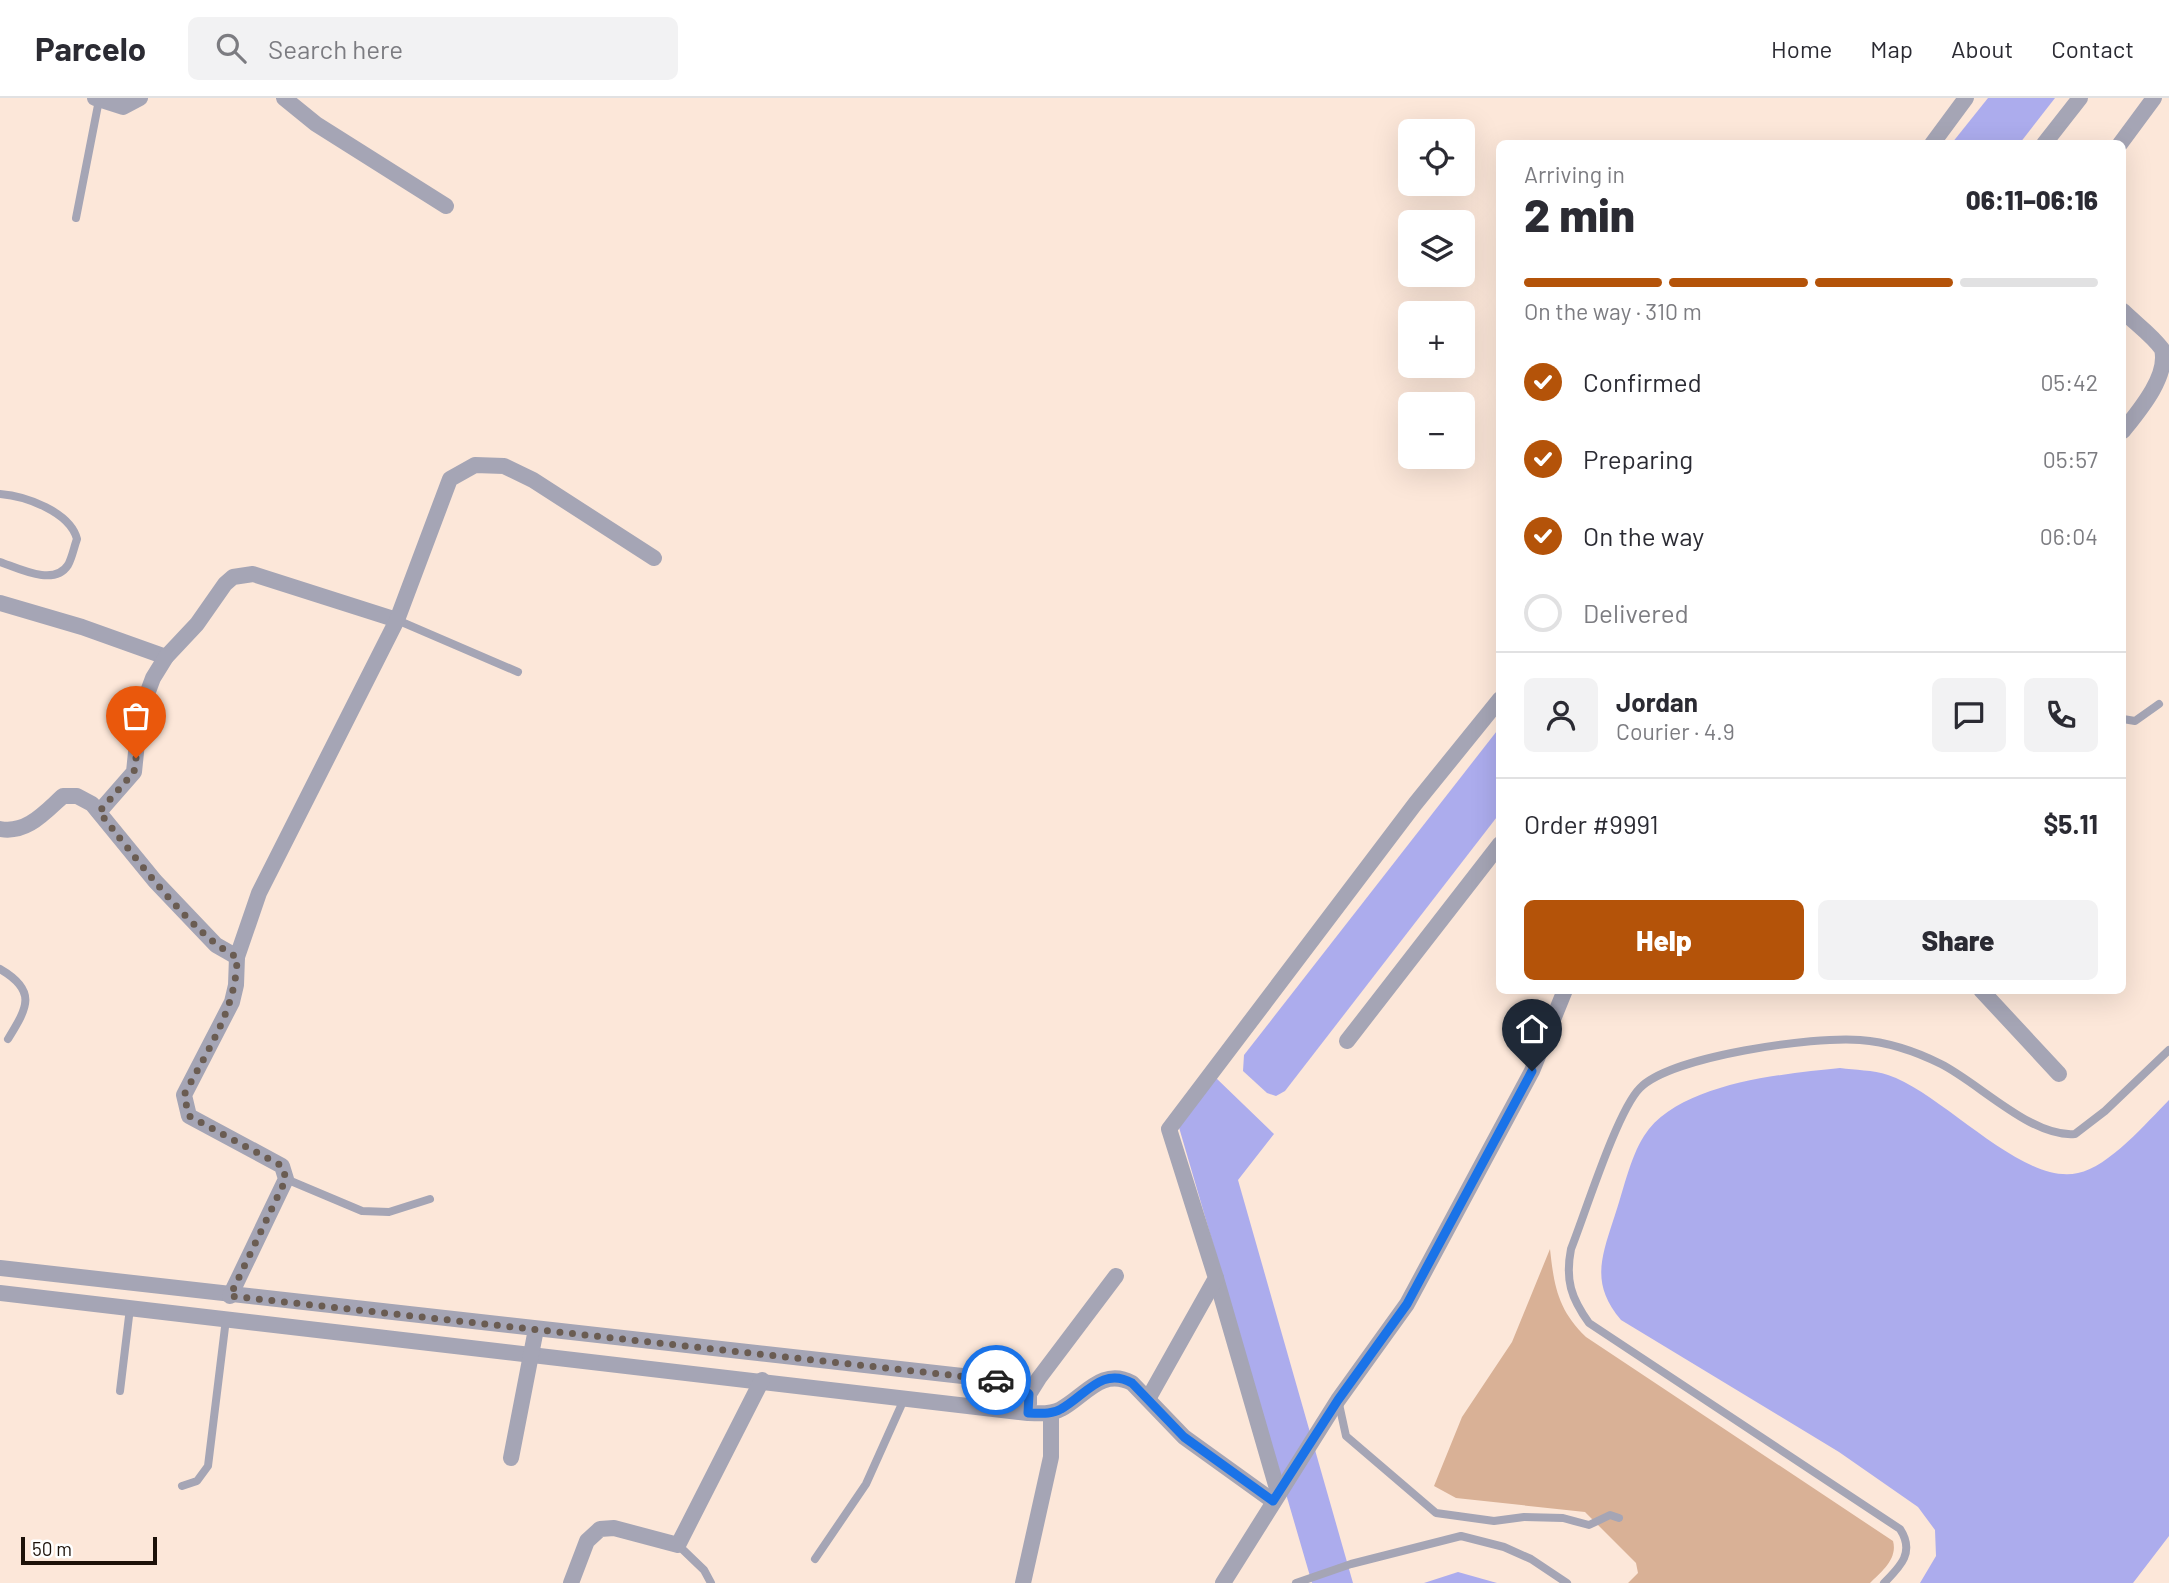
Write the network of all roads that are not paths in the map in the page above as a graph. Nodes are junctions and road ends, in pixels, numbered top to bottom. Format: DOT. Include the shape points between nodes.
graph roads {
  1 [pos="139,98"];
  2 [pos="284,98"];
  3 [pos="1966,98"];
  4 [pos="2080,98"];
  5 [pos="2154,98"];
  6 [pos="97,99"];
  7 [pos="1935,140"];
  8 [pos="2047,140"];
  9 [pos="2123,140"];
  10 [pos="446,206"];
  11 [pos="76,218"];
  12 [pos="2126,314"];
  13 [pos="2126,427"];
  14 [pos="0,494"];
  15 [pos="654,558"];
  16 [pos="0,562"];
  17 [pos="0,603"];
  18 [pos="397,620"];
  19 [pos="166,657"];
  20 [pos="518,672"];
  21 [pos="1496,704"];
  22 [pos="2159,704"];
  23 [pos="2126,720"];
  24 [pos="99,812"];
  25 [pos="0,829"];
  26 [pos="1496,849"];
  27 [pos="237,957"];
  28 [pos="0,969"];
  29 [pos="1563,994"];
  30 [pos="1985,994"];
  31 [pos="8,1039"];
  32 [pos="1347,1041"];
  33 [pos="2169,1050"];
  34 [pos="2059,1074"];
  35 [pos="286,1179"];
  36 [pos="430,1199"];
  37 [pos="0,1268"];
  38 [pos="1116,1276"];
  39 [pos="1216,1278"];
  40 [pos="0,1293"];
  41 [pos="230,1296"];
  42 [pos="130,1308"];
  43 [pos="226,1319"];
  44 [pos="536,1328"];
  45 [pos="531,1354"];
  46 [pos="762,1380"];
  47 [pos="120,1391"];
  48 [pos="1029,1394"];
  49 [pos="905,1397"];
  50 [pos="1148,1399"];
  51 [pos="1338,1400"];
  52 [pos="1028,1413"];
  53 [pos="1051,1413"];
  54 [pos="511,1458"];
  55 [pos="182,1486"];
  56 [pos="1277,1493"];
  57 [pos="1619,1518"];
  58 [pos="678,1545"];
  59 [pos="815,1559"];
  60 [pos="571,1583"];
  61 [pos="711,1583"];
  62 [pos="1023,1583"];
  63 [pos="1223,1583"];
  64 [pos="1296,1583"];
  65 [pos="1567,1583"];
  66 [pos="1884,1583"];
  1 -- 6 [label="street" via="123,107"];
  2 -- 10 [label="street" via="316,124"];
  3 -- 7 [label="street"];
  4 -- 8 [label="street"];
  5 -- 9 [label="street"];
  6 -- 11 [label="lane"];
  12 -- 13 [label="street" via="2162,349 2167,373"];
  14 -- 16 [label="lane" via="26,500 66,520 77,539 67,566 53,575"];
  15 -- 18 [label="street" via="533,480 505,466 475,465 450,479"];
  17 -- 19 [label="street"];
  18 -- 19 [label="street" via="253,574 243,575 225,584"];
  18 -- 20 [label="lane"];
  18 -- 27 [label="street" via="259,893"];
  19 -- 24 [label="street" via="141,713 134,772"];
  21 -- 39 [label="street" via="1169,1129"];
  22 -- 23 [label="lane" via="2135,721"];
  24 -- 25 [label="street" via="78,796 62,796 22,828"];
  24 -- 27 [label="street" via="155,881 216,945"];
  26 -- 32 [label="street"];
  27 -- 35 [label="street" via="232,1002 184,1095 184,1104 189,1116 282,1166"];
  28 -- 31 [label="lane" via="21,985 26,995 27,1006"];
  29 -- 51 [label="street" via="1532,1071 1423,1277"];
  30 -- 34 [label="street"];
  33 -- 66 [label="lane" via="2075,1134 2049,1132 1918,1054 1859,1040 1749,1050 1669,1069 1651,1078 1629,1103 1571,1249 1567,1270 1570,1293 1589,1324 1900,1529 1907,1539 1906,1558"];
  35 -- 36 [label="lane" via="362,1211 389,1212"];
  35 -- 41 [label="street"];
  37 -- 41 [label="street"];
  38 -- 48 [label="street"];
  39 -- 50 [label="street"];
  39 -- 56 [label="street"];
  40 -- 42 [label="street"];
  41 -- 44 [label="street"];
  42 -- 43 [label="street"];
  42 -- 47 [label="lane"];
  43 -- 45 [label="street"];
  43 -- 55 [label="lane" via="208,1466 197,1481"];
  44 -- 45 [label="street"];
  44 -- 48 [label="street" via="1007,1381"];
  45 -- 46 [label="street"];
  45 -- 54 [label="street"];
  46 -- 49 [label="street"];
  46 -- 58 [label="street"];
  48 -- 52 [label="street"];
  49 -- 52 [label="street"];
  49 -- 59 [label="lane" via="866,1484"];
  50 -- 53 [label="street" via="1123,1378 1108,1377"];
  50 -- 56 [label="street" via="1193,1444"];
  51 -- 56 [label="street"];
  51 -- 57 [label="lane" via="1346,1436 1436,1513 1494,1521 1563,1518 1589,1525 1610,1515"];
  52 -- 53 [label="street"];
  53 -- 62 [label="street" via="1051,1457"];
  56 -- 63 [label="street"];
  58 -- 60 [label="street" via="614,1528 600,1529 587,1541"];
  58 -- 61 [label="lane"];
  64 -- 65 [label="lane" via="1461,1535 1531,1559"];
}
